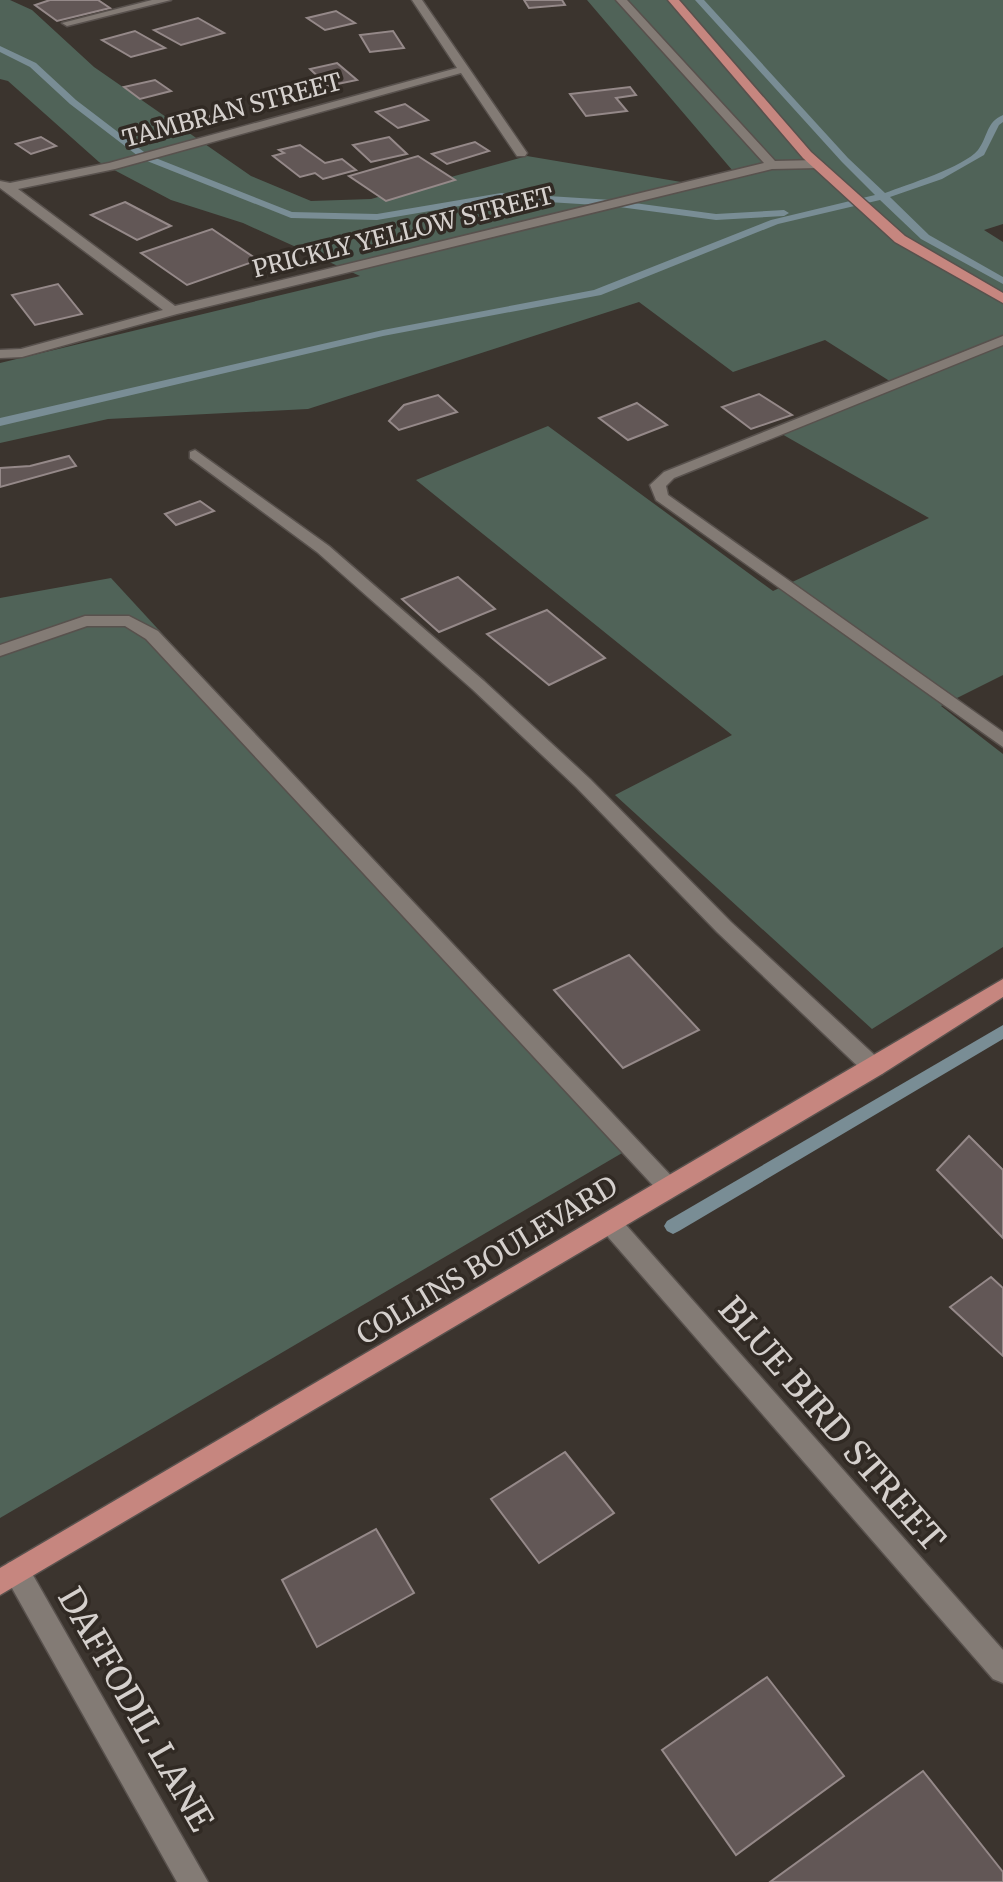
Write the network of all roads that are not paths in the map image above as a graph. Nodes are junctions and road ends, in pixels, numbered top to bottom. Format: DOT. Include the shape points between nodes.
graph roads {
  1 [pos="166,0"];
  2 [pos="417,0"];
  3 [pos="621,0"];
  4 [pos="673,0"];
  5 [pos="67,23"];
  6 [pos="465,69"];
  7 [pos="521,153"];
  8 [pos="818,164"];
  9 [pos="772,165"];
  10 [pos="4,184"];
  11 [pos="1003,299"];
  12 [pos="173,311"];
  13 [pos="1003,340"];
  14 [pos="0,354"];
  15 [pos="195,455"];
  16 [pos="0,651"];
  17 [pos="1003,741"];
  18 [pos="1003,987"];
  19 [pos="874,1068"];
  20 [pos="669,1188"];
  21 [pos="610,1223"];
  22 [pos="8,1577"];
  23 [pos="1003,1670"];
  24 [pos="193,1882"];
  1 -- 5 [label="street"];
  2 -- 6 [label="street"];
  3 -- 9 [label="street"];
  4 -- 8 [label="main road"];
  6 -- 7 [label="street"];
  6 -- 10 [label="street, TAMBRAN STREET" via="111,166"];
  8 -- 9 [label="street, PRICKLY YELLOW STREET"];
  8 -- 11 [label="main road" via="900,239"];
  9 -- 12 [label="street, PRICKLY YELLOW STREET"];
  10 -- 12 [label="street"];
  12 -- 14 [label="street, PRICKLY YELLOW STREET" via="22,353"];
  13 -- 17 [label="street" via="669,475 658,485 661,497"];
  15 -- 19 [label="street" via="323,549 478,685"];
  16 -- 20 [label="street" via="85,621 129,621 152,635"];
  18 -- 19 [label="main road, COLLINS BOULEVARD"];
  19 -- 20 [label="main road, COLLINS BOULEVARD"];
  20 -- 21 [label="main road, COLLINS BOULEVARD"];
  21 -- 22 [label="main road, COLLINS BOULEVARD"];
  21 -- 23 [label="street, BLUE BIRD STREET"];
  22 -- 24 [label="street, DAFFODIL LANE"];
}
